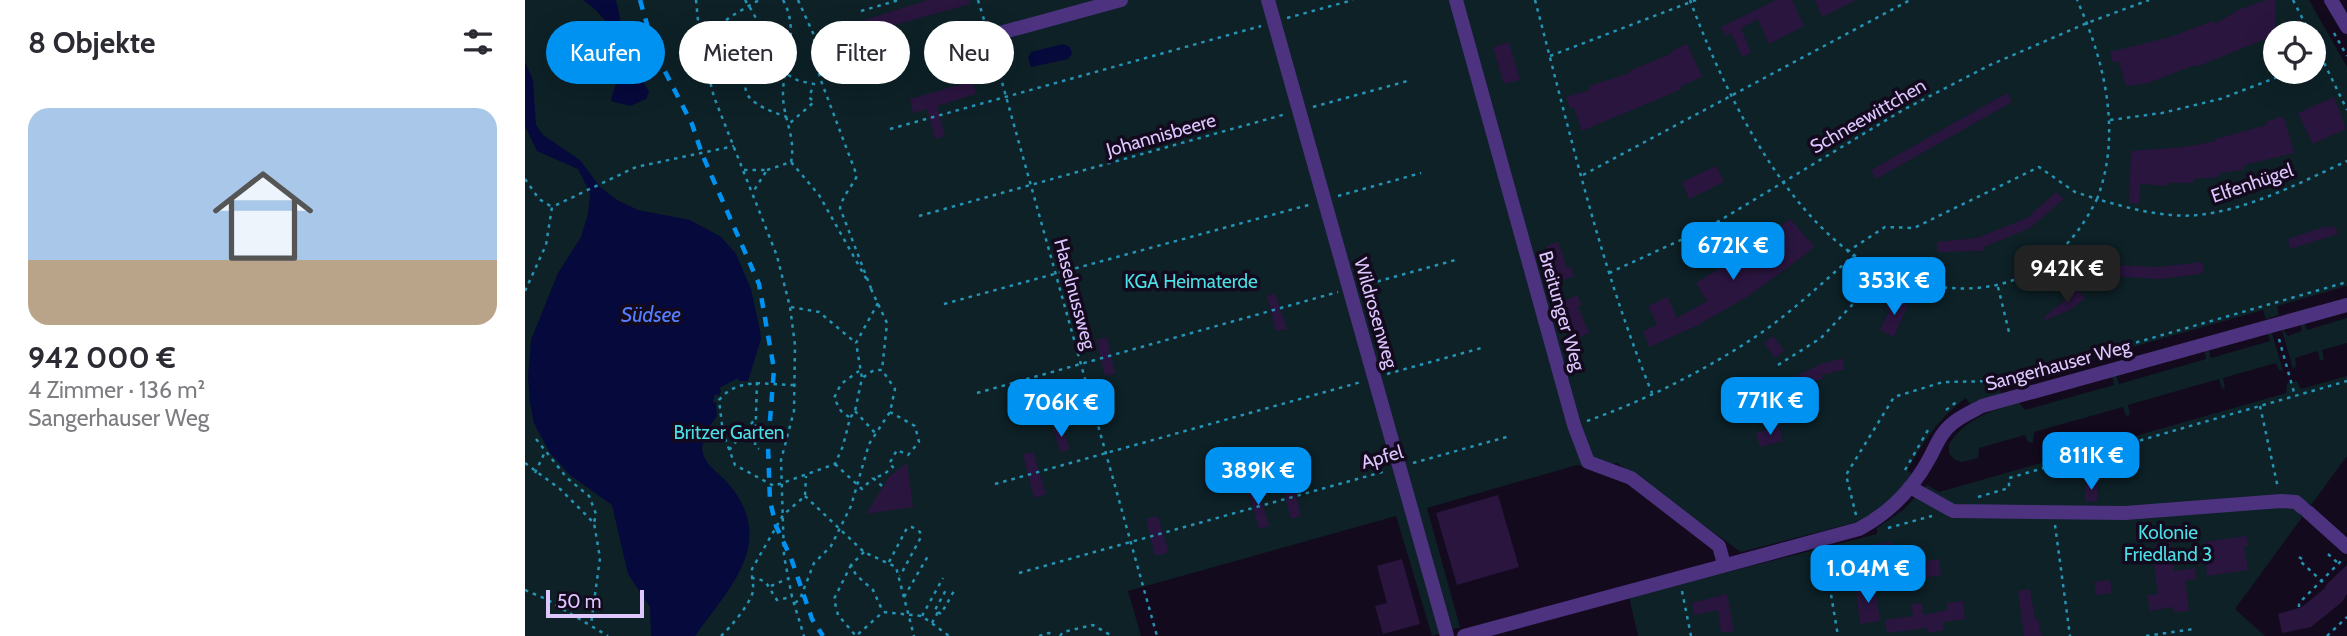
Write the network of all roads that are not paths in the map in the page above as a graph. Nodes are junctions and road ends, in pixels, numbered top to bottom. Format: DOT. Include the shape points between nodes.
graph roads {
  1 [pos="1121,0"];
  2 [pos="1268,0"];
  3 [pos="1456,0"];
  4 [pos="2331,0"];
  5 [pos="2347,27"];
  6 [pos="1014,30"];
  7 [pos="2347,305"];
  8 [pos="1910,487"];
  9 [pos="2347,547"];
  10 [pos="1724,564"];
  11 [pos="1447,636"];
  12 [pos="1464,636"];
  1 -- 6 [label="street"];
  2 -- 11 [label="street, Wildrosenweg"];
  3 -- 10 [label="street, Breitunger Weg" via="1588,462 1631,478 1719,546"];
  4 -- 5 [label="street"];
  7 -- 8 [label="street, Sangerhauser Weg" via="1982,406 1953,423"];
  8 -- 9 [label="street" via="1953,511 2125,513 2296,502"];
  8 -- 10 [label="street, Sangerhauser Weg" via="1882,517 1859,528"];
  10 -- 12 [label="street, Sangerhauser Weg"];
}
